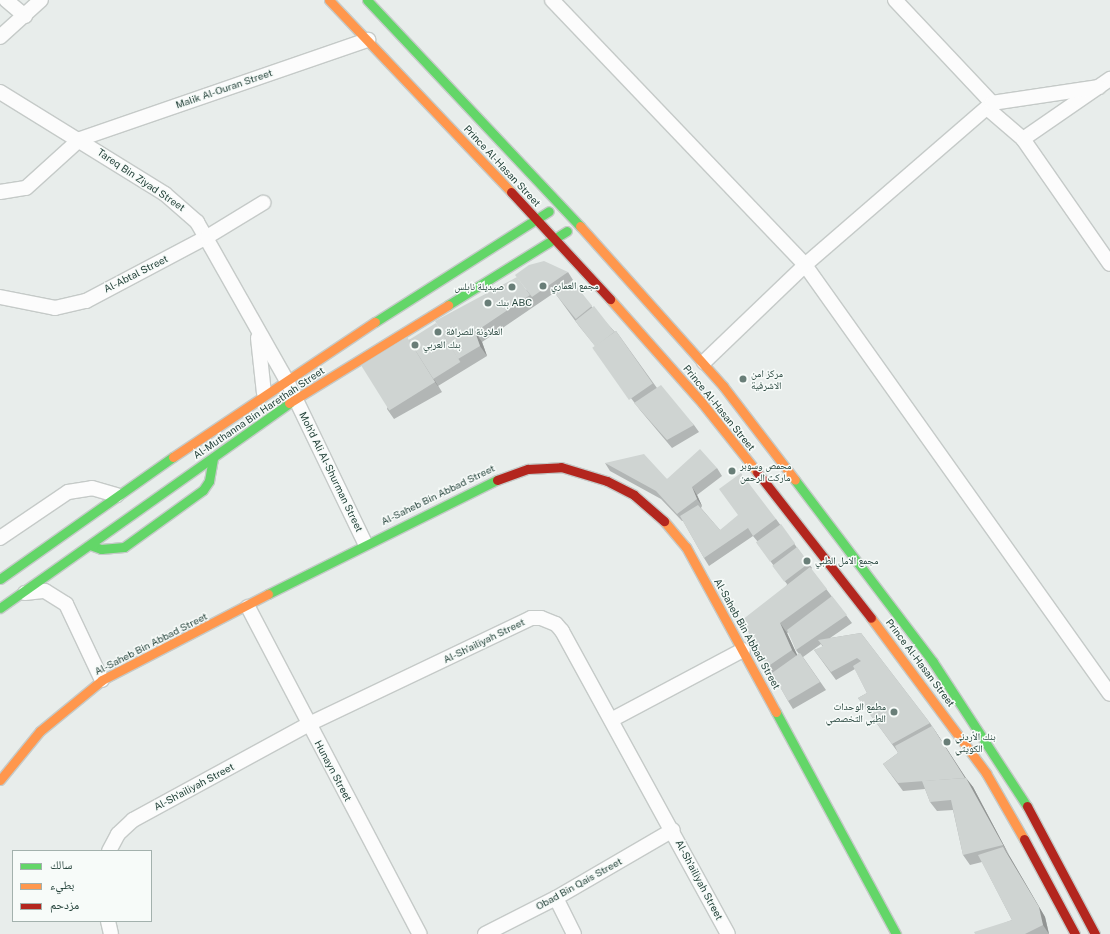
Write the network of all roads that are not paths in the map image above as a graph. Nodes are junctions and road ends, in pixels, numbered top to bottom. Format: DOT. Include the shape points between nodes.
graph roads {
  1 [pos="6,0"];
  2 [pos="41,0"];
  3 [pos="329,0"];
  4 [pos="366,0"];
  5 [pos="552,0"];
  6 [pos="895,0"];
  7 [pos="25,16"];
  8 [pos="0,37"];
  9 [pos="368,40"];
  10 [pos="1110,79"];
  11 [pos="1098,87"];
  12 [pos="0,92"];
  13 [pos="990,105"];
  14 [pos="80,139"];
  15 [pos="1023,139"];
  16 [pos="508,188"];
  17 [pos="0,192"];
  18 [pos="263,203"];
  19 [pos="560,204"];
  20 [pos="512,212"];
  21 [pos="537,220"];
  22 [pos="512,222"];
  23 [pos="578,223"];
  24 [pos="207,237"];
  25 [pos="508,237"];
  26 [pos="554,240"];
  27 [pos="524,258"];
  28 [pos="577,262"];
  29 [pos="1110,264"];
  30 [pos="805,265"];
  31 [pos="0,297"];
  32 [pos="255,326"];
  33 [pos="704,362"];
  34 [pos="286,379"];
  35 [pos="723,386"];
  36 [pos="264,393"];
  37 [pos="295,399"];
  38 [pos="702,403"];
  39 [pos="213,458"];
  40 [pos="117,495"];
  41 [pos="0,538"];
  42 [pos="365,543"];
  43 [pos="90,545"];
  44 [pos="0,580"];
  45 [pos="21,594"];
  46 [pos="248,607"];
  47 [pos="0,608"];
  48 [pos="744,650"];
  49 [pos="102,680"];
  50 [pos="1110,694"];
  51 [pos="613,719"];
  52 [pos="309,724"];
  53 [pos="0,780"];
  54 [pos="673,830"];
  55 [pos="110,850"];
  56 [pos="556,898"];
  57 [pos="108,922"];
  58 [pos="1073,933"];
  59 [pos="111,934"];
  60 [pos="420,934"];
  61 [pos="485,934"];
  62 [pos="574,934"];
  63 [pos="728,934"];
  64 [pos="896,934"];
  65 [pos="1095,934"];
  1 -- 7 [label="street"];
  2 -- 7 [label="street"];
  3 -- 9 [label="main road, Prince Al-Hasan Street"];
  4 -- 19 [label="main road, Prince Al-Hasan Street"];
  5 -- 30 [label="street"];
  6 -- 13 [label="street"];
  7 -- 8 [label="street"];
  9 -- 14 [label="street, Malik Al-Ouran Street"];
  9 -- 16 [label="main road, Prince Al-Hasan Street"];
  10 -- 11 [label="street"];
  11 -- 13 [label="street"];
  11 -- 15 [label="street"];
  12 -- 14 [label="street, Tareq Bin Ziyad Street"];
  13 -- 15 [label="street"];
  13 -- 30 [label="street"];
  14 -- 17 [label="street" via="26,188"];
  14 -- 24 [label="street, Tareq Bin Ziyad Street" via="183,206"];
  15 -- 29 [label="street"];
  16 -- 20 [label="main road"];
  16 -- 21 [label="main road, Prince Al-Hasan Street"];
  18 -- 24 [label="street, Al-Abtal Street"];
  19 -- 21 [label="main road, Al-Muthanna Bin Harethah Street"];
  19 -- 23 [label="main road, Prince Al-Hasan Street"];
  21 -- 25 [label="main road, Al-Muthanna Bin Harethah Street"];
  21 -- 26 [label="main road, Prince Al-Hasan Street"];
  22 -- 25 [label="main road"];
  23 -- 26 [label="main road, Al-Muthanna Bin Harethah Street"];
  23 -- 33 [label="main road, Prince Al-Hasan Street"];
  24 -- 31 [label="street, Al-Abtal Street" via="69,306 40,307"];
  24 -- 32 [label="street, Tareq Bin Ziyad Street"];
  25 -- 34 [label="main road, Al-Muthanna Bin Harethah Street"];
  26 -- 27 [label="main road, Al-Muthanna Bin Harethah Street"];
  26 -- 28 [label="main road, Prince Al-Hasan Street"];
  27 -- 28 [label="main road" via="551,255"];
  27 -- 37 [label="main road, Al-Muthanna Bin Harethah Street"];
  28 -- 38 [label="main road, Prince Al-Hasan Street"];
  30 -- 33 [label="street"];
  30 -- 50 [label="street"];
  32 -- 34 [label="street, Tareq Bin Ziyad Street"];
  32 -- 36 [label="street, Tareq Bin Ziyad Street"];
  33 -- 35 [label="main road, Prince Al-Hasan Street"];
  34 -- 36 [label="main road, Al-Muthanna Bin Harethah Street"];
  34 -- 37 [label="street, Moh'd Ali Al-Shurman Street"];
  35 -- 38 [label="main road"];
  35 -- 65 [label="main road, Prince Al-Hasan Street" via="933,662 982,734 1037,821"];
  36 -- 40 [label="main road, Al-Muthanna Bin Harethah Street"];
  37 -- 39 [label="main road, Al-Muthanna Bin Harethah Street"];
  37 -- 42 [label="street, Moh'd Ali Al-Shurman Street"];
  38 -- 58 [label="main road, Prince Al-Hasan Street" via="942,711 1015,822"];
  39 -- 43 [label="main road, Al-Muthanna Bin Harethah Street"];
  39 -- 43 [label="main road" via="209,481 203,490 185,503 124,546 101,549"];
  40 -- 41 [label="street" via="92,488 68,492"];
  40 -- 44 [label="main road, Al-Muthanna Bin Harethah Street"];
  42 -- 46 [label="main road, Al-Saheb Bin Abbad Street"];
  42 -- 48 [label="main road, Al-Saheb Bin Abbad Street" via="512,472 544,466 577,470 621,487 658,514 697,565"];
  43 -- 45 [label="main road, Al-Muthanna Bin Harethah Street"];
  45 -- 47 [label="main road, Al-Muthanna Bin Harethah Street"];
  45 -- 49 [label="street" via="45,591 66,604"];
  46 -- 49 [label="main road, Al-Saheb Bin Abbad Street"];
  46 -- 52 [label="street, Hunayn Street"];
  48 -- 51 [label="street"];
  48 -- 64 [label="main road, Al-Saheb Bin Abbad Street"];
  49 -- 53 [label="main road, Al-Saheb Bin Abbad Street" via="40,730"];
  51 -- 52 [label="street, Al-Sh'ailiyah Street" via="556,624 531,618"];
  51 -- 54 [label="street, Al-Sh'ailiyah Street"];
  52 -- 55 [label="street, Al-Sh'ailiyah Street" via="133,820 118,834"];
  52 -- 60 [label="street, Hunayn Street"];
  54 -- 56 [label="street, Obad Bin Qais Street"];
  54 -- 63 [label="street, Al-Sh'ailiyah Street"];
  56 -- 61 [label="street, Obad Bin Qais Street"];
  56 -- 62 [label="street"];
  57 -- 59 [label="street"];
}
